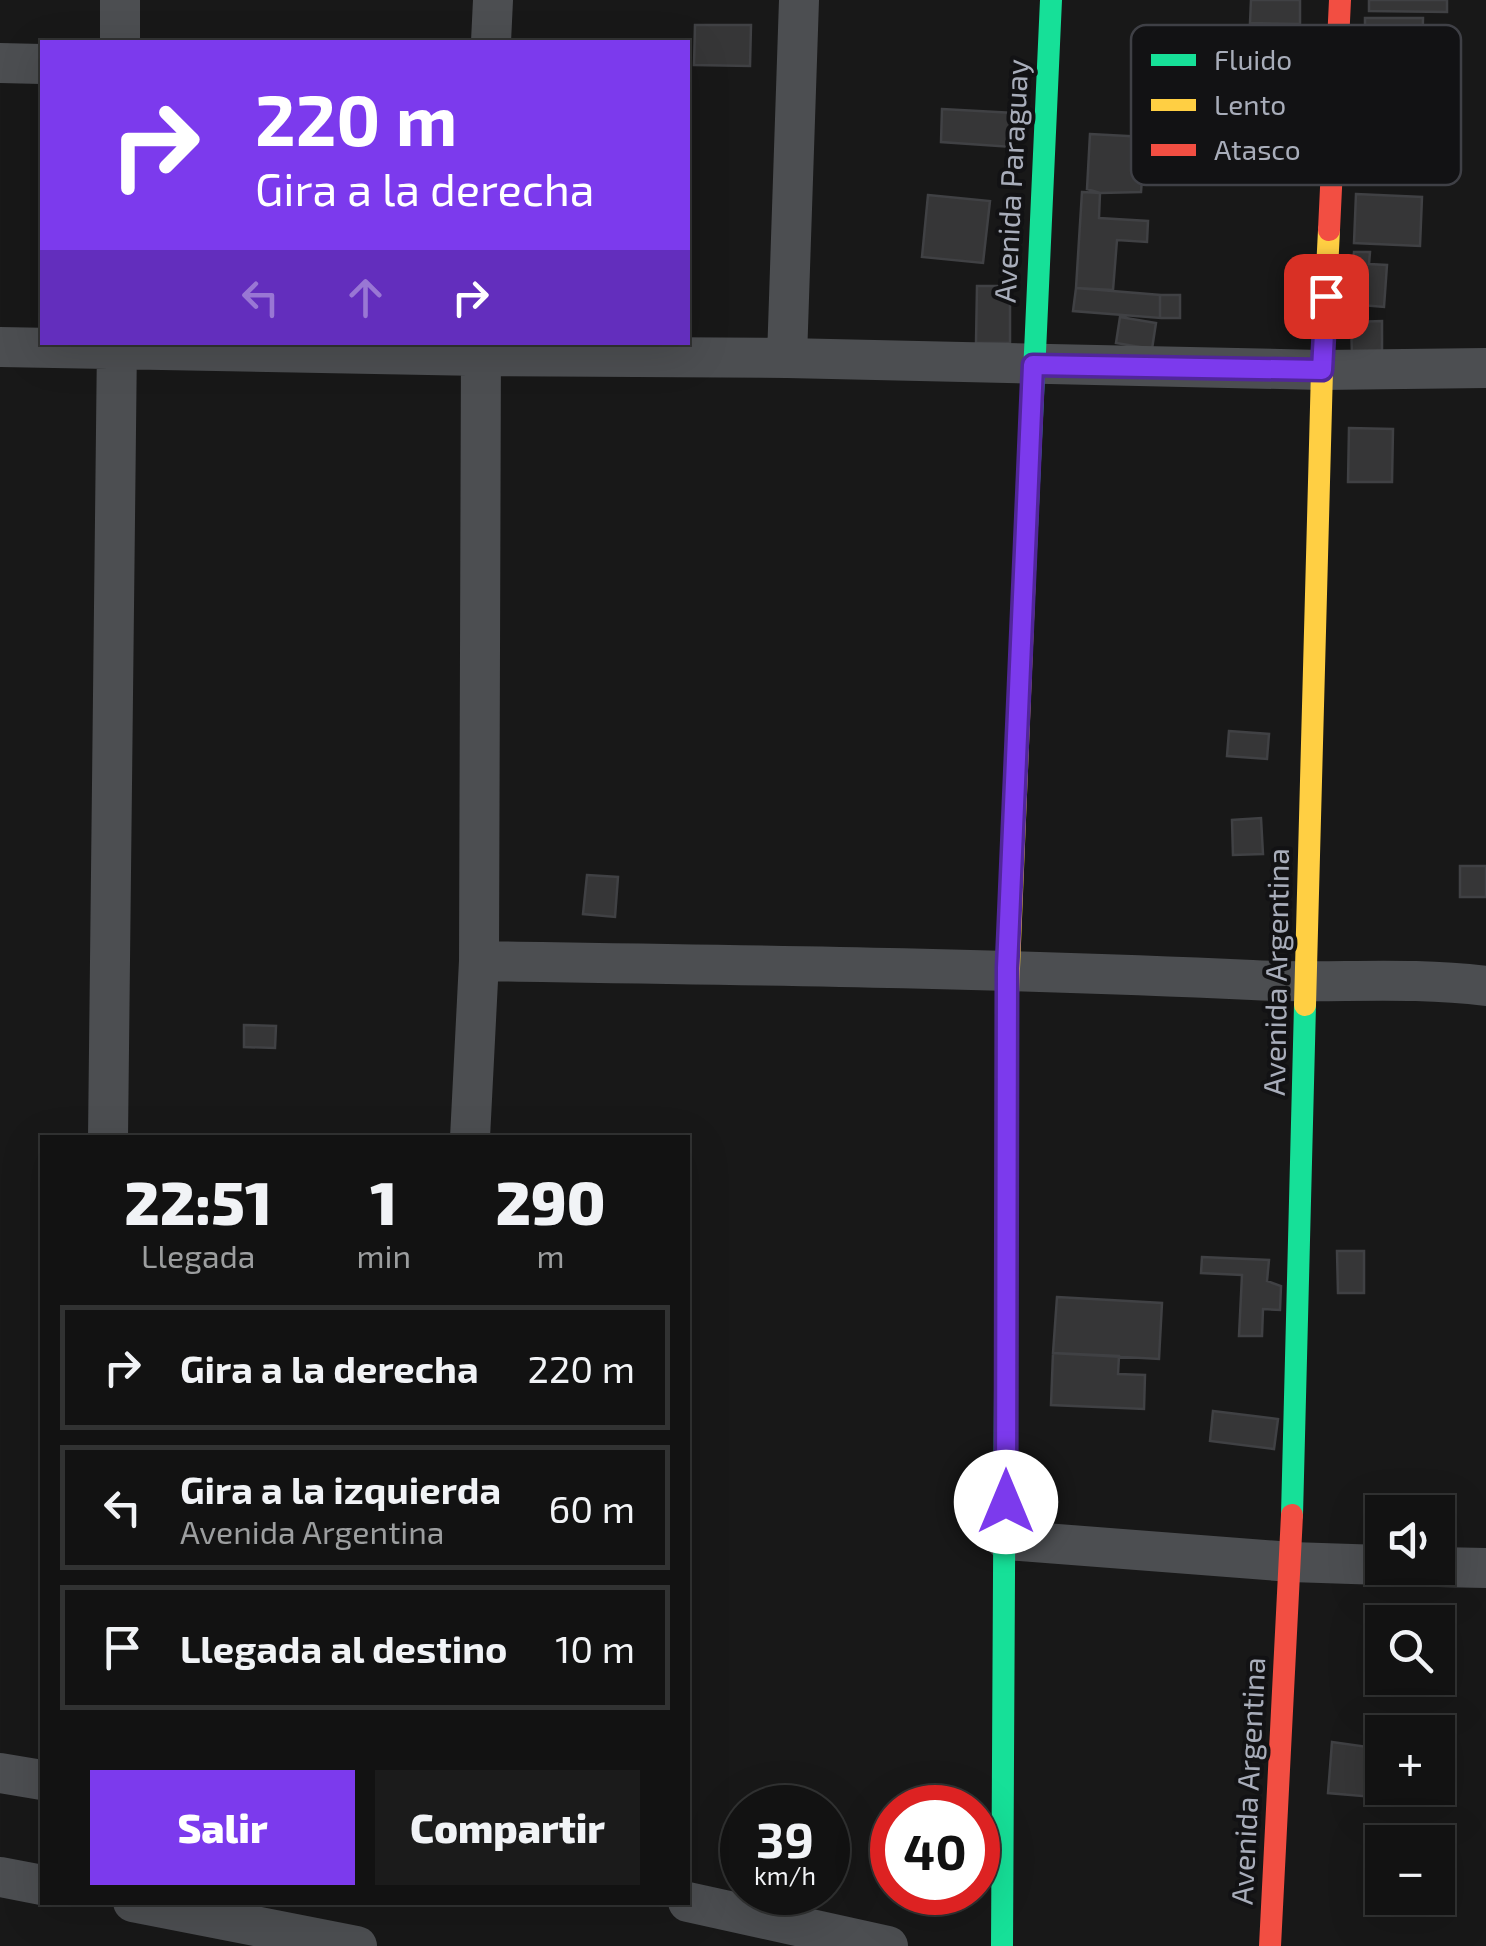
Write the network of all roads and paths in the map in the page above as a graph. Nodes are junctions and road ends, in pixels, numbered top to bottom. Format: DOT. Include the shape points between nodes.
graph roads {
  1 [pos="120,0"];
  2 [pos="493,0"];
  3 [pos="799,0"];
  4 [pos="1051,0"];
  5 [pos="1340,0"];
  6 [pos="1339,25"];
  7 [pos="120,40"];
  8 [pos="491,40"];
  9 [pos="0,64"];
  10 [pos="40,64"];
  11 [pos="1331,185"];
  12 [pos="117,345"];
  13 [pos="0,347"];
  14 [pos="481,350"];
  15 [pos="787,358"];
  16 [pos="1033,365"];
  17 [pos="1486,368"];
  18 [pos="1322,370"];
  19 [pos="479,961"];
  20 [pos="1007,968"];
  21 [pos="1306,983"];
  22 [pos="1486,986"];
  23 [pos="108,1135"];
  24 [pos="470,1135"];
  25 [pos="1006,1540"];
  26 [pos="1291,1562"];
  27 [pos="1365,1564"];
  28 [pos="1455,1567"];
  29 [pos="1486,1568"];
  30 [pos="0,1772"];
  31 [pos="40,1780"];
  32 [pos="0,1877"];
  33 [pos="40,1885"];
  34 [pos="690,1902"];
  35 [pos="148,1905"];
  36 [pos="357,1946"];
  37 [pos="888,1946"];
  38 [pos="1002,1946"];
  39 [pos="1270,1946"];
  1 -- 7 [label="street"];
  2 -- 8 [label="street"];
  3 -- 15 [label="street"];
  4 -- 16 [label="street, Avenida Paraguay"];
  5 -- 6 [label="street, Avenida Argentina"];
  9 -- 10 [label="street"];
  11 -- 18 [label="street, Avenida Argentina"];
  12 -- 13 [label="street"];
  12 -- 14 [label="street"];
  12 -- 23 [label="street"];
  14 -- 15 [label="street"];
  14 -- 19 [label="street"];
  15 -- 16 [label="street"];
  16 -- 18 [label="street"];
  16 -- 20 [label="street, Avenida Paraguay"];
  17 -- 18 [label="street"];
  18 -- 21 [label="street, Avenida Argentina"];
  19 -- 20 [label="street"];
  19 -- 24 [label="street"];
  20 -- 21 [label="street"];
  20 -- 25 [label="street, Avenida Paraguay"];
  21 -- 22 [label="street"];
  21 -- 26 [label="street, Avenida Argentina"];
  25 -- 26 [label="street"];
  25 -- 38 [label="street, Avenida Paraguay"];
  26 -- 27 [label="street"];
  26 -- 39 [label="street, Avenida Argentina"];
  28 -- 29 [label="street"];
  30 -- 31 [label="street"];
  32 -- 33 [label="street"];
  34 -- 37 [label="street"];
  35 -- 36 [label="street"];
}
